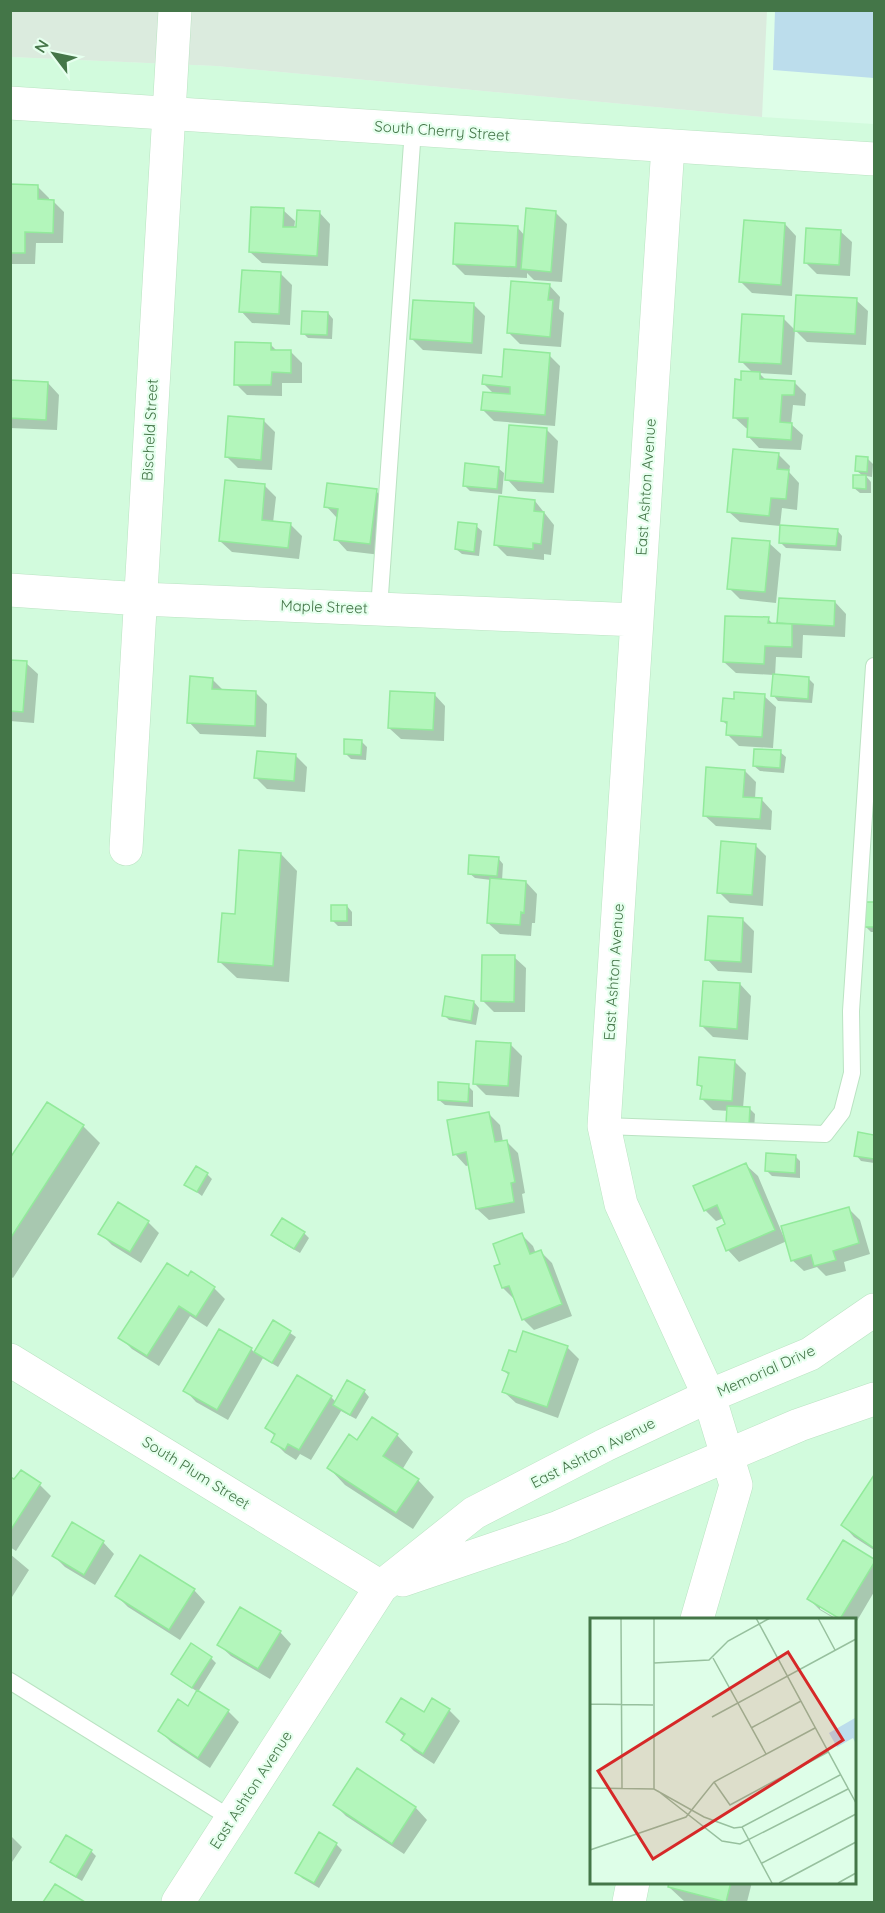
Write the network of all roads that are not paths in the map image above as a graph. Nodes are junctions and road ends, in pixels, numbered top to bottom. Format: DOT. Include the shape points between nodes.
graph roads {
  1 [pos="175,10"];
  2 [pos="10,103"];
  3 [pos="169,113"];
  4 [pos="413,129"];
  5 [pos="668,146"];
  6 [pos="874,159"];
  7 [pos="10,590"];
  8 [pos="141,599"];
  9 [pos="379,609"];
  10 [pos="637,620"];
  11 [pos="874,666"];
  12 [pos="126,849"];
  13 [pos="604,1126"];
  14 [pos="874,1310"];
  15 [pos="10,1360"];
  16 [pos="709,1396"];
  17 [pos="874,1399"];
  18 [pos="727,1456"];
  19 [pos="381,1587"];
  20 [pos="697,1618"];
  21 [pos="10,1681"];
  22 [pos="232,1819"];
  23 [pos="633,1883"];
  24 [pos="178,1902"];
  25 [pos="628,1902"];
  1 -- 3 [label="street, Bischeld Street"];
  2 -- 3 [label="street, South Cherry Street"];
  3 -- 4 [label="street, South Cherry Street"];
  3 -- 8 [label="street, Bischeld Street"];
  4 -- 5 [label="street, South Cherry Street"];
  4 -- 9 [label="lane"];
  5 -- 6 [label="street, South Cherry Street"];
  5 -- 10 [label="street, East Ashton Avenue"];
  7 -- 8 [label="street, Maple Street"];
  8 -- 9 [label="street, Maple Street"];
  8 -- 12 [label="street, Bischeld Street"];
  9 -- 10 [label="street, Maple Street"];
  10 -- 13 [label="street, East Ashton Avenue"];
  11 -- 13 [label="lane" via="851,1011 852,1073 842,1112 825,1134"];
  13 -- 16 [label="street, East Ashton Avenue" via="621,1204"];
  14 -- 16 [label="street, Memorial Drive" via="810,1354"];
  15 -- 19 [label="street, South Plum Street"];
  16 -- 18 [label="street, Memorial Drive"];
  16 -- 19 [label="street, East Ashton Avenue" via="474,1514"];
  17 -- 18 [label="street"];
  18 -- 19 [label="street" via="559,1527"];
  18 -- 20 [label="street, Memorial Drive" via="736,1485"];
  19 -- 22 [label="street, East Ashton Avenue"];
  21 -- 22 [label="lane"];
  22 -- 24 [label="street, East Ashton Avenue"];
  23 -- 25 [label="street"];
}
